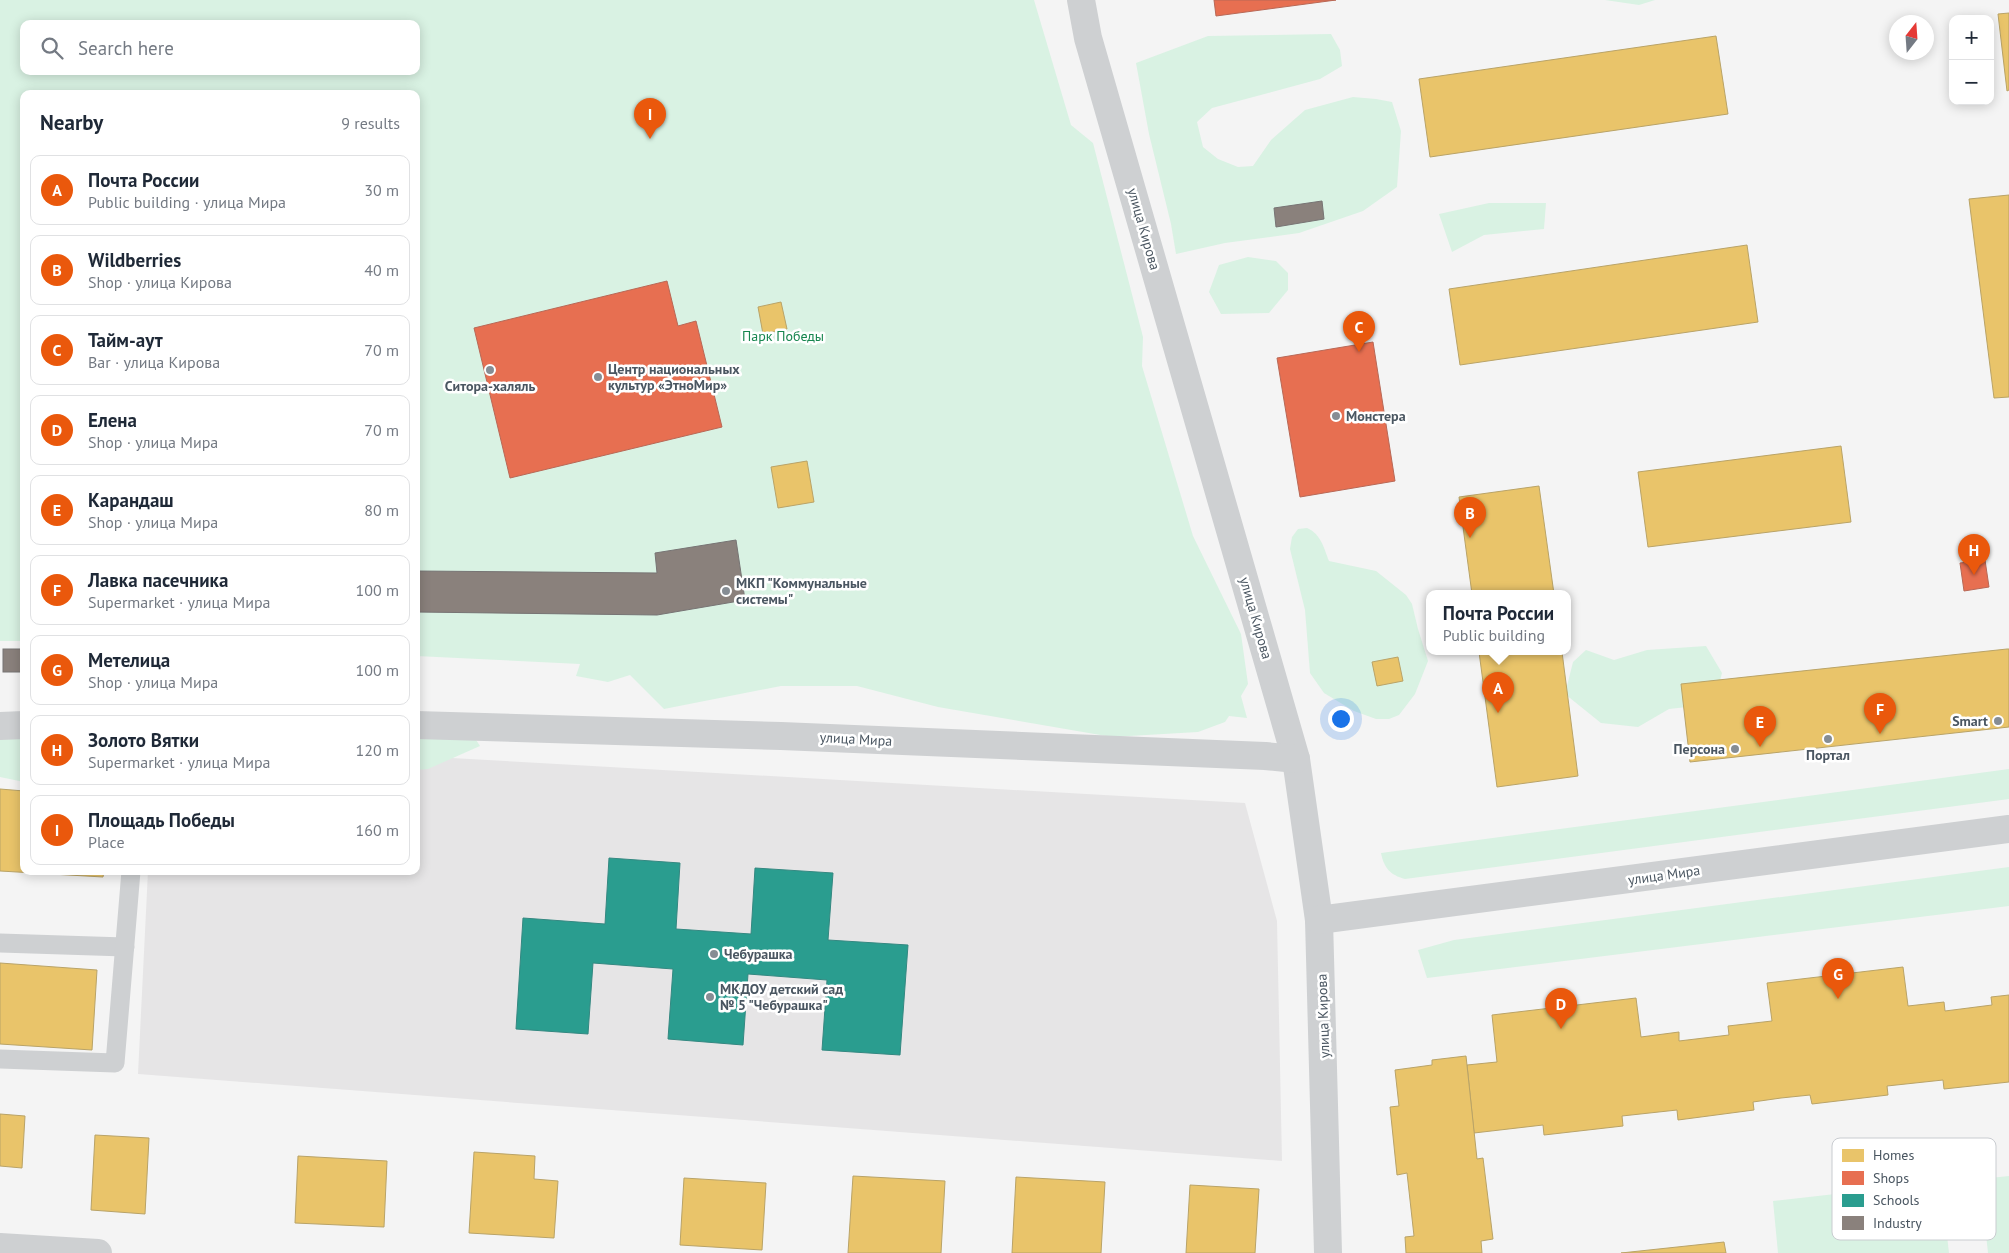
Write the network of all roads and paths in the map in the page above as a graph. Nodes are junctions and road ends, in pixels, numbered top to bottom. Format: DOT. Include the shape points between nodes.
graph roads {
  1 [pos="1082,0"];
  2 [pos="20,725"];
  3 [pos="420,725"];
  4 [pos="0,726"];
  5 [pos="1296,759"];
  6 [pos="2009,829"];
  7 [pos="131,875"];
  8 [pos="1319,920"];
  9 [pos="0,943"];
  10 [pos="125,947"];
  11 [pos="0,1059"];
  12 [pos="0,1247"];
  13 [pos="98,1253"];
  14 [pos="1328,1253"];
  1 -- 5 [label="street, улица Кирова" via="1091,47"];
  2 -- 4 [label="street"];
  3 -- 5 [label="street, улица Мира" via="781,736"];
  5 -- 8 [label="street, улица Кирова"];
  6 -- 8 [label="street, улица Мира"];
  7 -- 10 [label="lane"];
  8 -- 14 [label="street, улица Кирова"];
  9 -- 10 [label="lane"];
  10 -- 11 [label="lane" via="115,1063"];
  12 -- 13 [label="street"];
}
